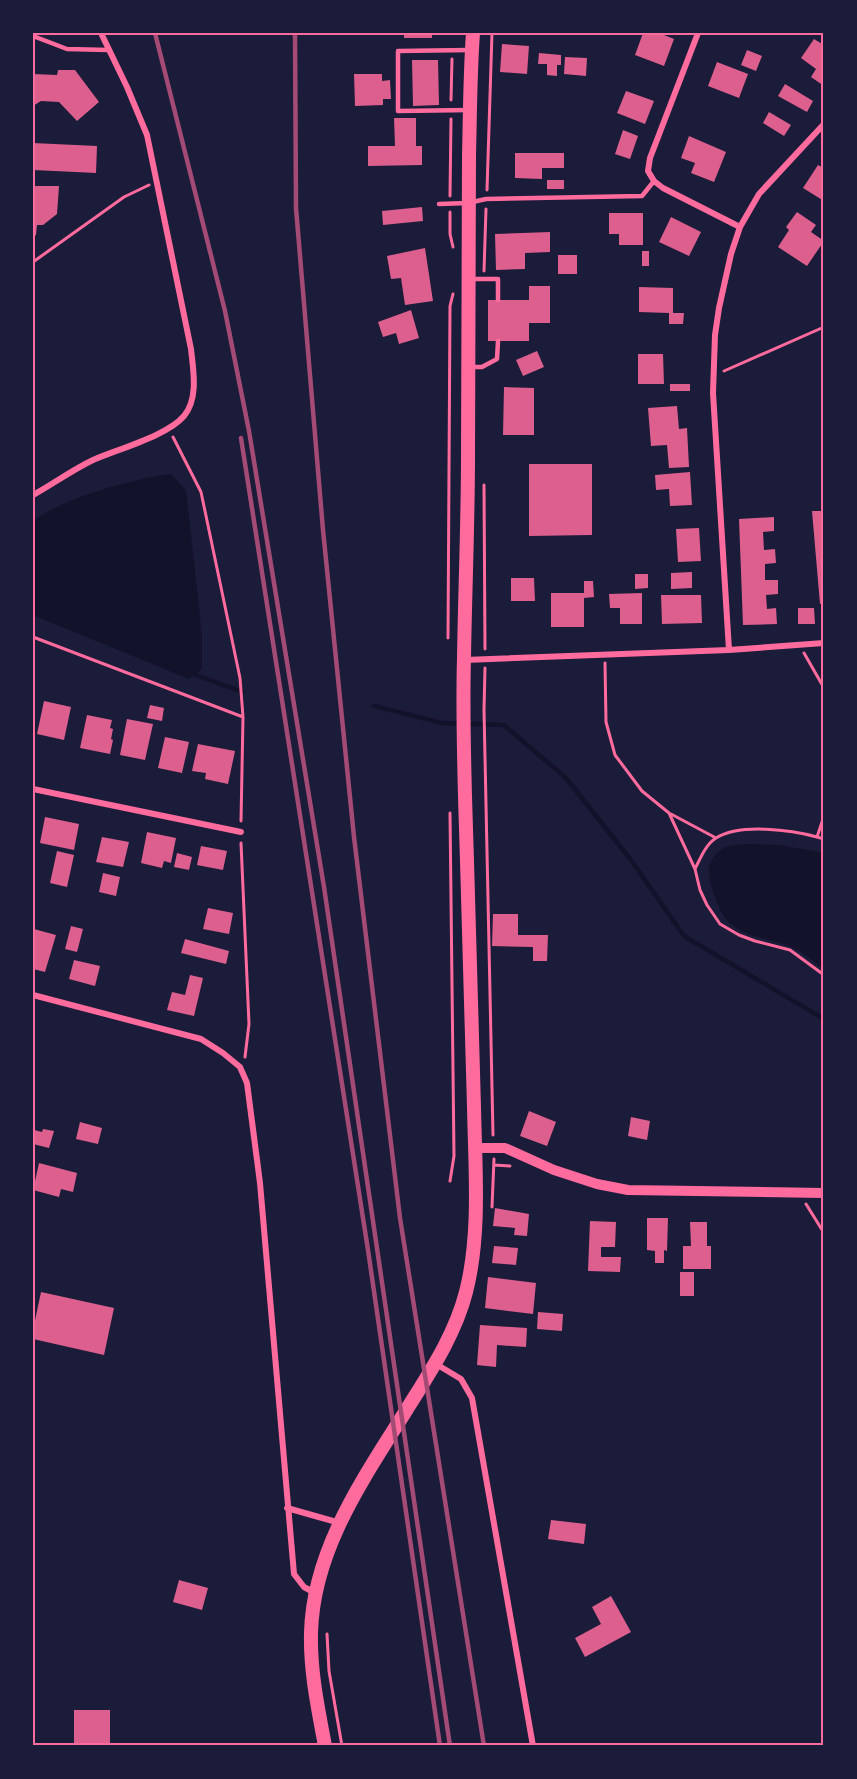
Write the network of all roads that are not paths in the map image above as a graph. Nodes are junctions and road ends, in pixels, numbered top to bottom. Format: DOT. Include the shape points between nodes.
graph roads {
  1 [pos="101,33"];
  2 [pos="473,33"];
  3 [pos="698,33"];
  4 [pos="33,36"];
  5 [pos="108,50"];
  6 [pos="472,50"];
  7 [pos="470,110"];
  8 [pos="824,124"];
  9 [pos="654,181"];
  10 [pos="468,203"];
  11 [pos="439,204"];
  12 [pos="740,227"];
  13 [pos="468,279"];
  14 [pos="498,300"];
  15 [pos="498,341"];
  16 [pos="468,367"];
  17 [pos="33,495"];
  18 [pos="824,643"];
  19 [pos="729,650"];
  20 [pos="464,660"];
  21 [pos="33,789"];
  22 [pos="241,832"];
  23 [pos="33,995"];
  24 [pos="475,1148"];
  25 [pos="824,1193"];
  26 [pos="435,1364"];
  27 [pos="287,1508"];
  28 [pos="340,1523"];
  29 [pos="315,1593"];
  30 [pos="325,1746"];
  31 [pos="533,1746"];
  1 -- 5 [label="street"];
  2 -- 6 [label="main road"];
  3 -- 9 [label="street" via="650,158 648,171"];
  4 -- 5 [label="lane" via="67,49"];
  5 -- 17 [label="street" via="147,135 191,348 192,401 185,416 169,429 91,461"];
  6 -- 7 [label="main road"];
  6 -- 7 [label="lane" via="399,51 398,111"];
  7 -- 10 [label="main road"];
  8 -- 12 [label="street" via="759,194"];
  9 -- 10 [label="lane" via="642,196 486,199"];
  9 -- 12 [label="street"];
  10 -- 11 [label="lane"];
  10 -- 13 [label="main road"];
  12 -- 19 [label="street" via="718,308 713,377"];
  13 -- 14 [label="lane" via="498,279"];
  13 -- 16 [label="main road"];
  15 -- 16 [label="lane" via="497,359 482,367"];
  16 -- 20 [label="main road"];
  18 -- 19 [label="street"];
  19 -- 20 [label="street"];
  20 -- 24 [label="main road"];
  21 -- 22 [label="street"];
  23 -- 27 [label="street" via="201,1039 240,1067 247,1083 260,1184"];
  24 -- 25 [label="street" via="505,1148 554,1170 628,1190"];
  24 -- 26 [label="main road" via="474,1230 468,1280 460,1311"];
  26 -- 28 [label="main road"];
  26 -- 31 [label="street" via="461,1379 472,1398"];
  27 -- 28 [label="street"];
  27 -- 29 [label="street" via="294,1574"];
  28 -- 29 [label="main road"];
  29 -- 30 [label="main road" via="311,1655"];
}
